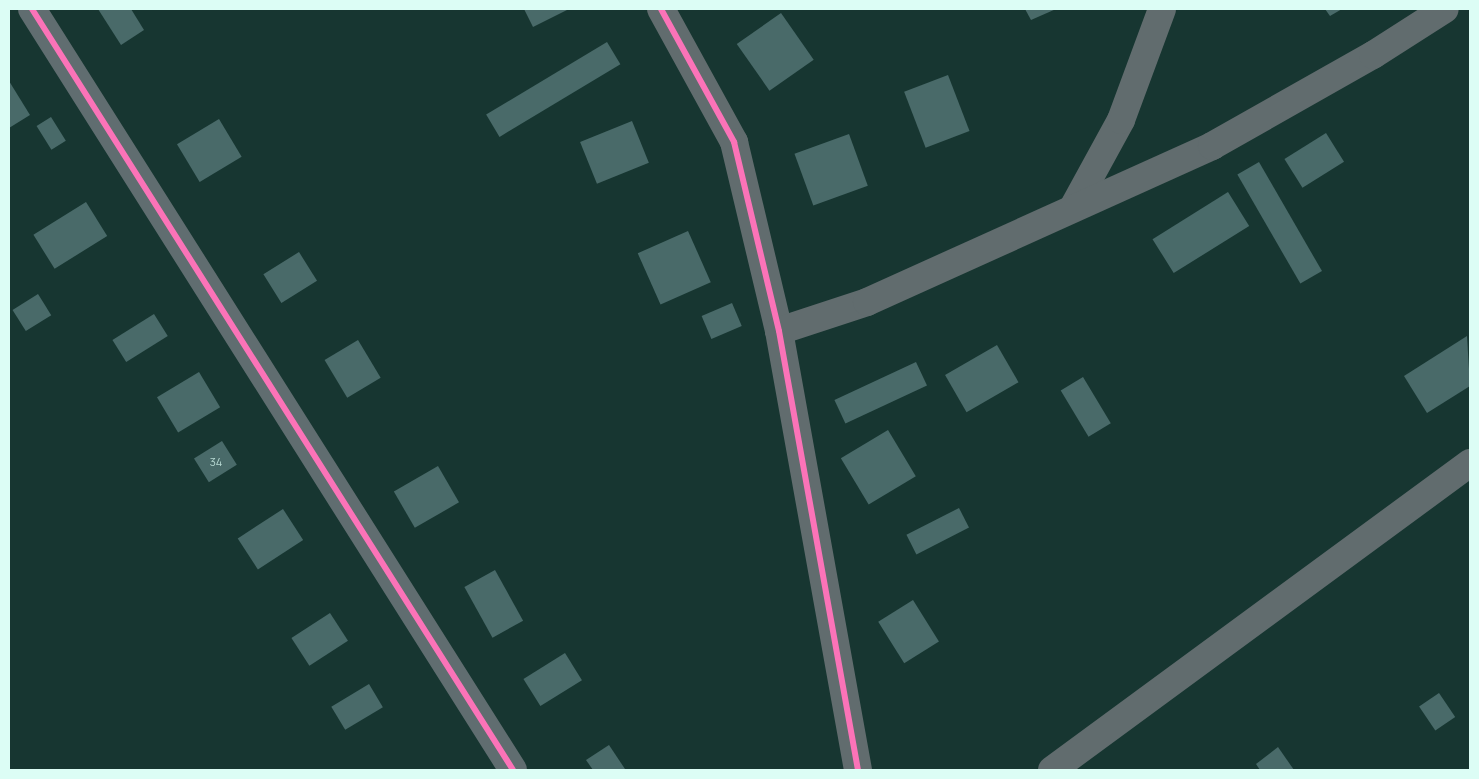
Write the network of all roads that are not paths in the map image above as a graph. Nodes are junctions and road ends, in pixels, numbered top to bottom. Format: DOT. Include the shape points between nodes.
graph roads {
  1 [pos="32,9"];
  2 [pos="661,9"];
  3 [pos="1162,9"];
  4 [pos="1445,9"];
  5 [pos="1074,206"];
  6 [pos="779,331"];
  7 [pos="1470,463"];
  8 [pos="513,770"];
  9 [pos="858,770"];
  10 [pos="1052,770"];
  1 -- 8 [label="street"];
  2 -- 6 [label="street" via="734,142"];
  3 -- 5 [label="street" via="1121,120"];
  4 -- 5 [label="street" via="1373,55 1212,146"];
  5 -- 6 [label="street" via="867,302"];
  6 -- 9 [label="street"];
  7 -- 10 [label="street"];
}
